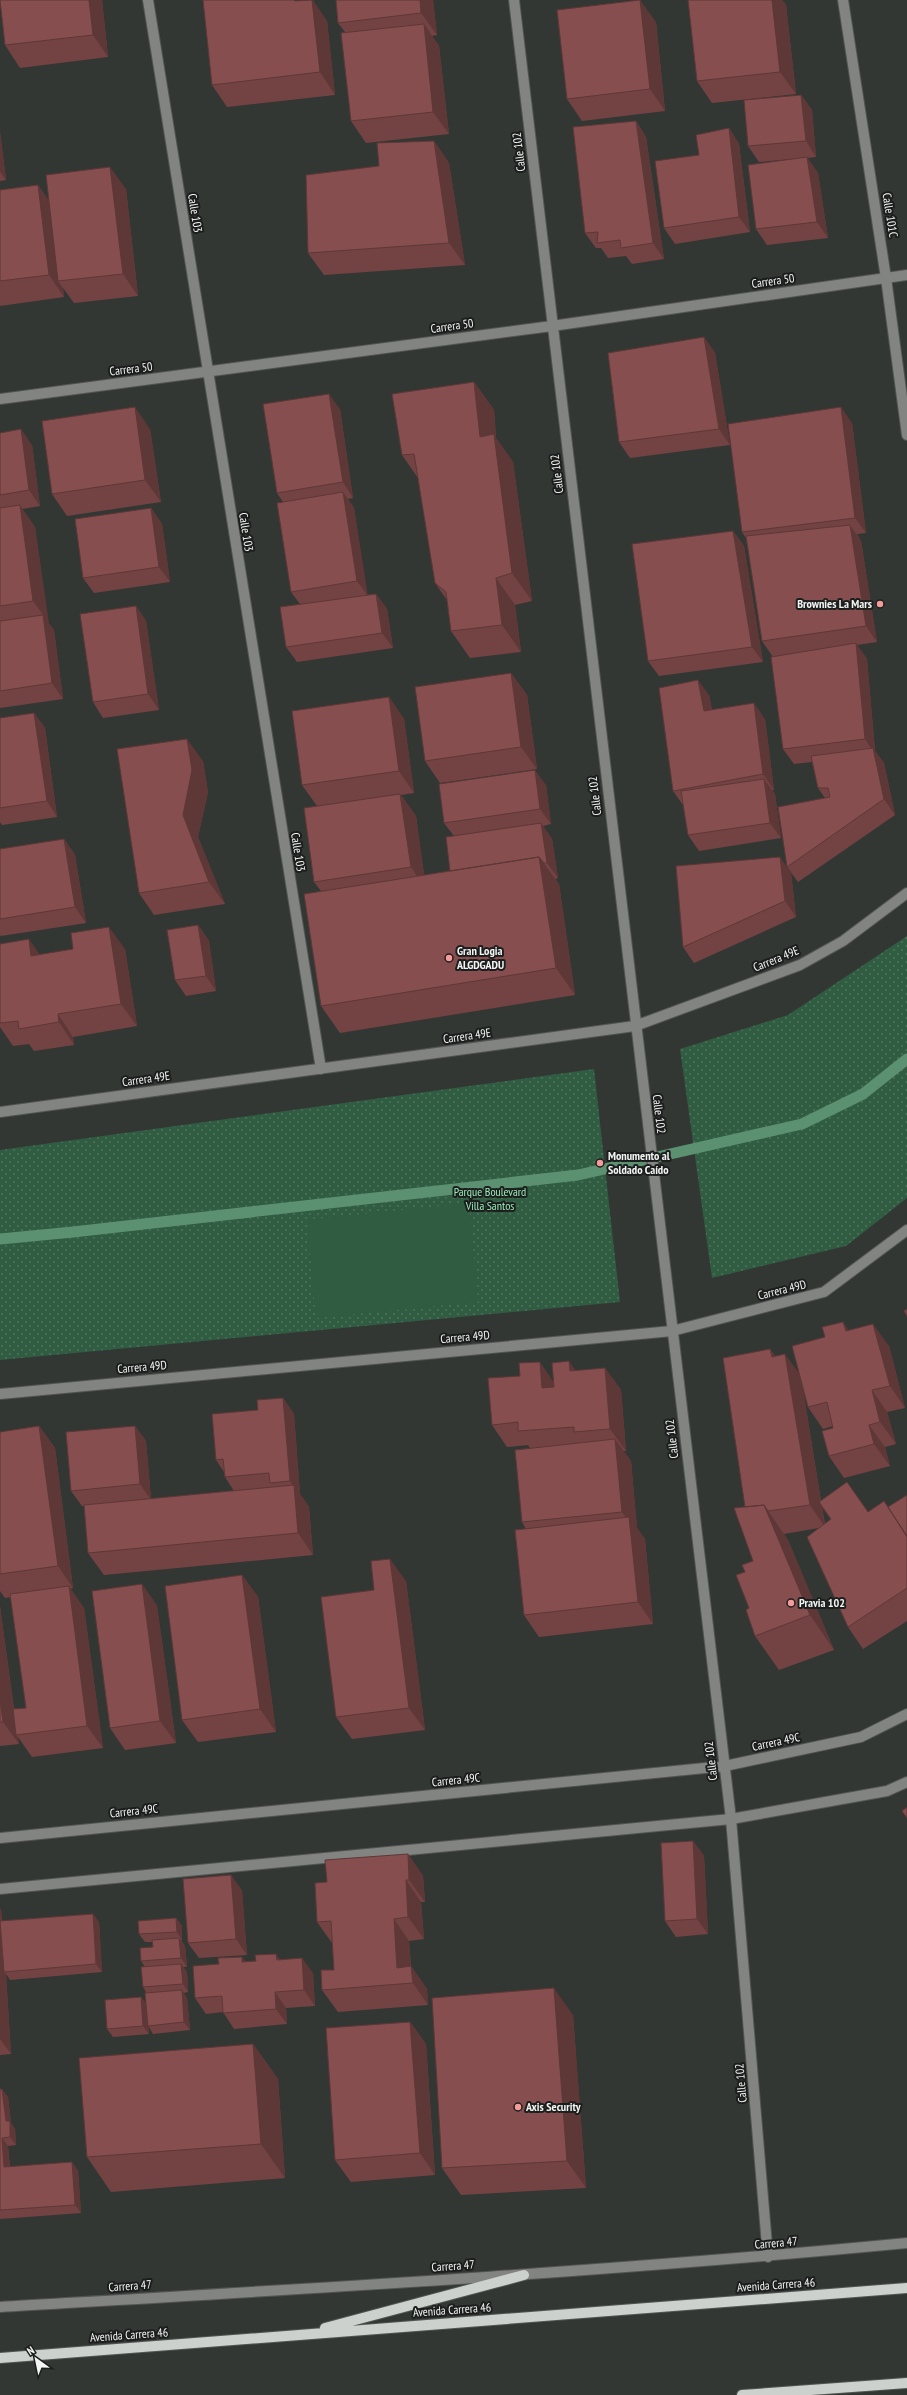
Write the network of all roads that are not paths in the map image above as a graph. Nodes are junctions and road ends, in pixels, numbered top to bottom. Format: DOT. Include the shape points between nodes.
graph roads {
  1 [pos="148,0"];
  2 [pos="514,0"];
  3 [pos="842,0"];
  4 [pos="907,275"];
  5 [pos="886,278"];
  6 [pos="552,326"];
  7 [pos="207,372"];
  8 [pos="0,399"];
  9 [pos="907,435"];
  10 [pos="907,893"];
  11 [pos="635,1026"];
  12 [pos="321,1069"];
  13 [pos="0,1112"];
  14 [pos="907,1230"];
  15 [pos="672,1331"];
  16 [pos="0,1394"];
  17 [pos="907,1714"];
  18 [pos="725,1766"];
  19 [pos="907,1782"];
  20 [pos="731,1819"];
  21 [pos="0,1838"];
  22 [pos="0,1889"];
  23 [pos="907,2243"];
  24 [pos="768,2257"];
  25 [pos="524,2275"];
  26 [pos="907,2288"];
  27 [pos="0,2307"];
  28 [pos="302,2335"];
  29 [pos="0,2358"];
  30 [pos="907,2382"];
  31 [pos="742,2395"];
  1 -- 7 [label="street, Calle 103"];
  2 -- 6 [label="street, Calle 102"];
  3 -- 5 [label="street, Calle 101C"];
  4 -- 5 [label="street, Carrera 50"];
  5 -- 6 [label="street, Carrera 50"];
  5 -- 9 [label="street, Calle 101C"];
  6 -- 7 [label="street, Carrera 50"];
  6 -- 11 [label="street, Calle 102"];
  7 -- 8 [label="street, Carrera 50"];
  7 -- 12 [label="street, Calle 103"];
  10 -- 11 [label="street, Carrera 49E" via="843,941 800,965"];
  11 -- 12 [label="street, Carrera 49E"];
  11 -- 15 [label="street, Calle 102"];
  12 -- 13 [label="street, Carrera 49E"];
  14 -- 15 [label="street, Carrera 49D" via="824,1292"];
  15 -- 16 [label="street, Carrera 49D"];
  15 -- 18 [label="street, Calle 102"];
  17 -- 18 [label="street, Carrera 49C" via="861,1736"];
  18 -- 20 [label="street, Calle 102"];
  18 -- 21 [label="street, Carrera 49C"];
  19 -- 20 [label="street" via="887,1791"];
  20 -- 22 [label="street"];
  20 -- 24 [label="street, Calle 102"];
  23 -- 24 [label="street, Carrera 47"];
  24 -- 25 [label="street, Carrera 47"];
  25 -- 27 [label="street, Carrera 47"];
  25 -- 28 [label="main road"];
  26 -- 28 [label="main road, Avenida Carrera 46"];
  28 -- 29 [label="main road, Avenida Carrera 46"];
  30 -- 31 [label="main road"];
}
